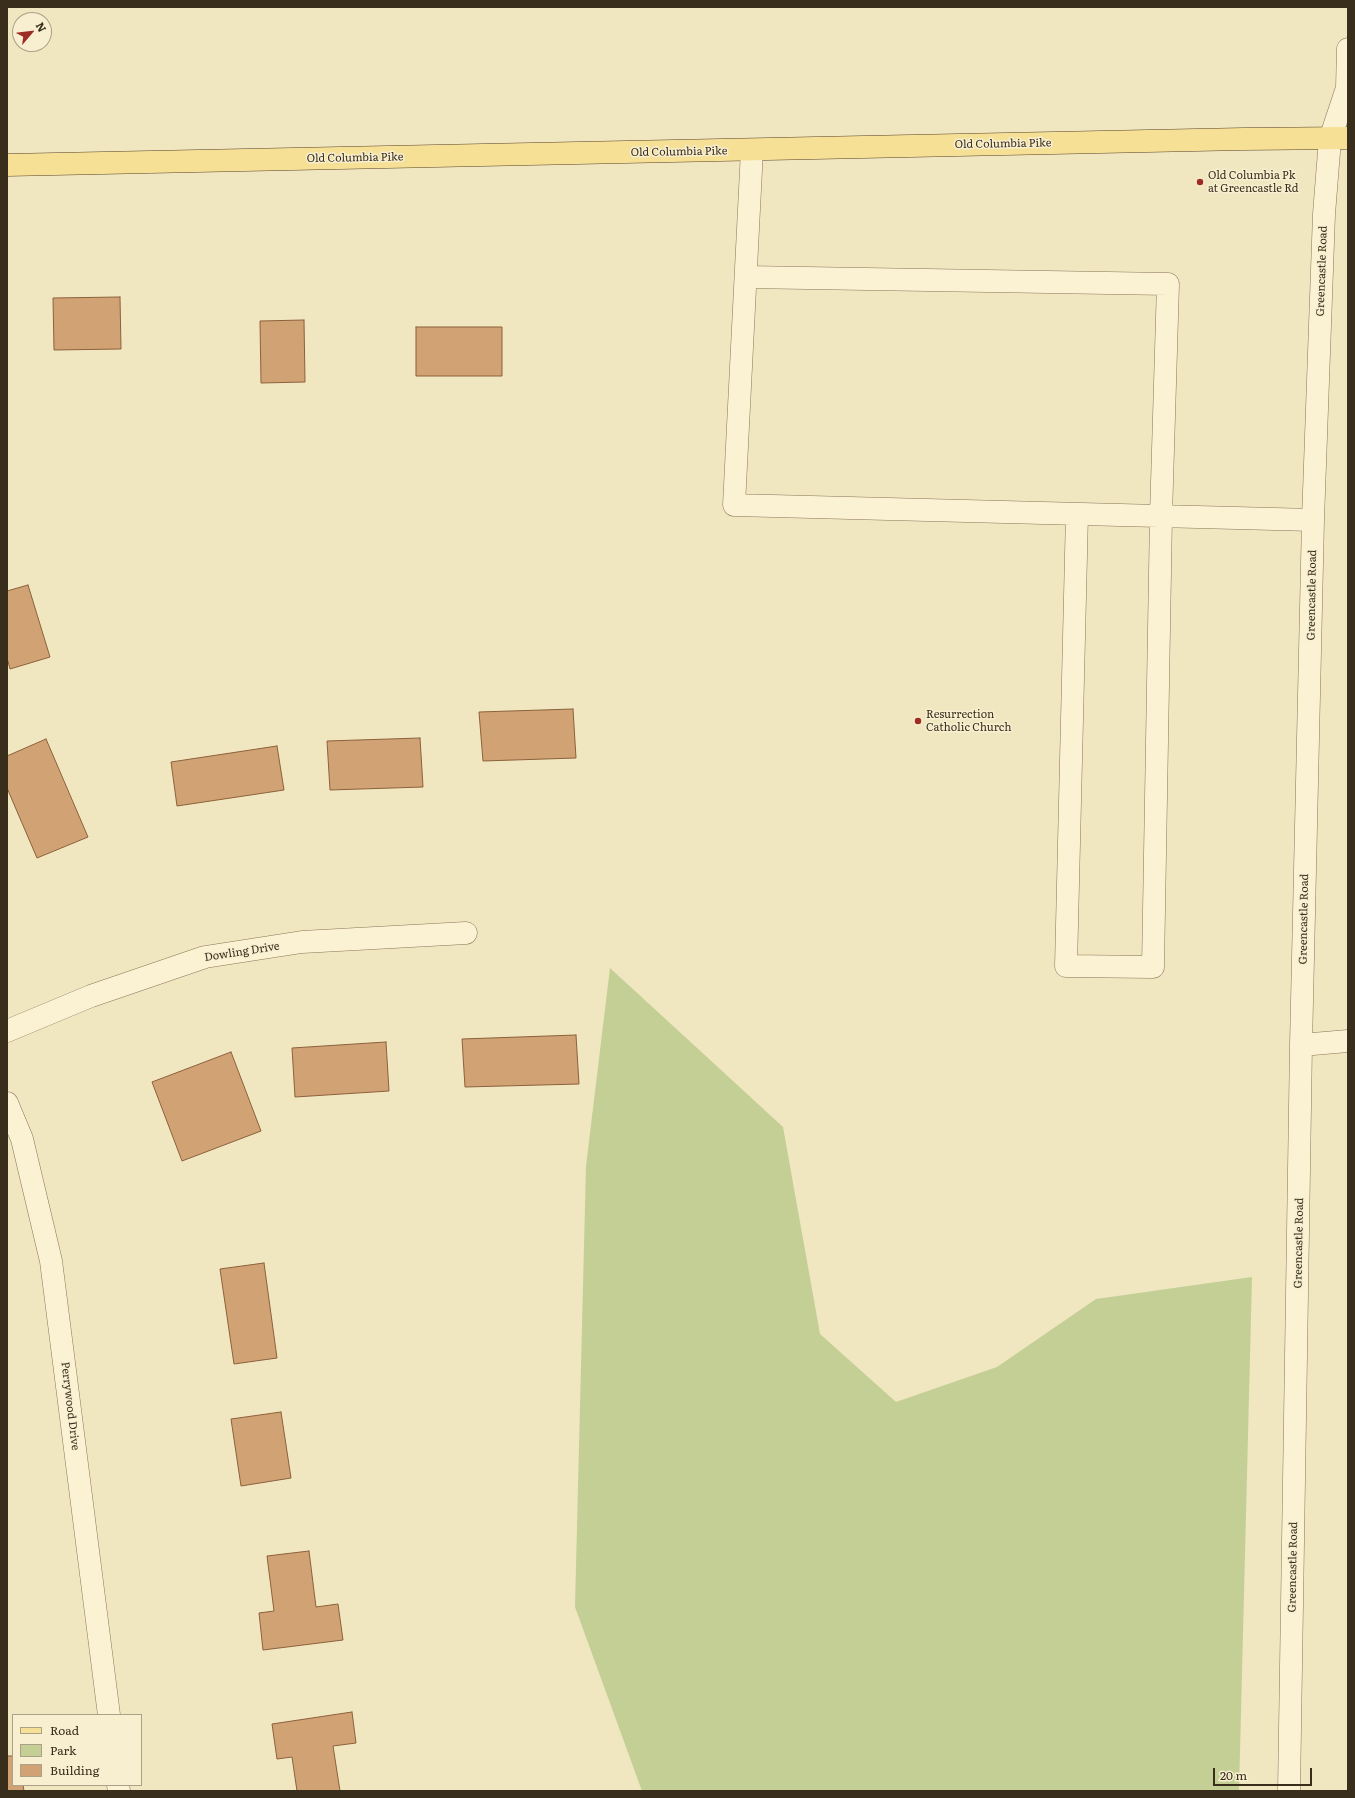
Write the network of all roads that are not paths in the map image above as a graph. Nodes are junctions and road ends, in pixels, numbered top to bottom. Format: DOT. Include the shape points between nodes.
graph roads {
  1 [pos="1348,49"];
  2 [pos="1339,139"];
  3 [pos="752,150"];
  4 [pos="8,165"];
  5 [pos="746,277"];
  6 [pos="1077,514"];
  7 [pos="1161,516"];
  8 [pos="1313,520"];
  9 [pos="466,933"];
  10 [pos="7,1031"];
  11 [pos="1348,1041"];
  12 [pos="1301,1046"];
  13 [pos="7,1103"];
  14 [pos="109,1714"];
  15 [pos="1289,1791"];
  1 -- 2 [label="street, Greencastle Road" via="1347,88"];
  2 -- 3 [label="main road, Old Columbia Pike"];
  2 -- 8 [label="street, Greencastle Road" via="1324,214"];
  3 -- 4 [label="main road, Old Columbia Pike"];
  3 -- 5 [label="street"];
  5 -- 6 [label="street" via="734,505"];
  5 -- 7 [label="street" via="1168,284"];
  6 -- 7 [label="street"];
  6 -- 7 [label="street" via="1066,966 1153,967"];
  7 -- 8 [label="street"];
  8 -- 12 [label="street, Greencastle Road"];
  9 -- 10 [label="street, Dowling Drive" via="302,942 205,957 91,996"];
  11 -- 12 [label="street"];
  12 -- 15 [label="street, Greencastle Road"];
  13 -- 14 [label="street, Perrywood Drive" via="22,1139 51,1261"];
}
